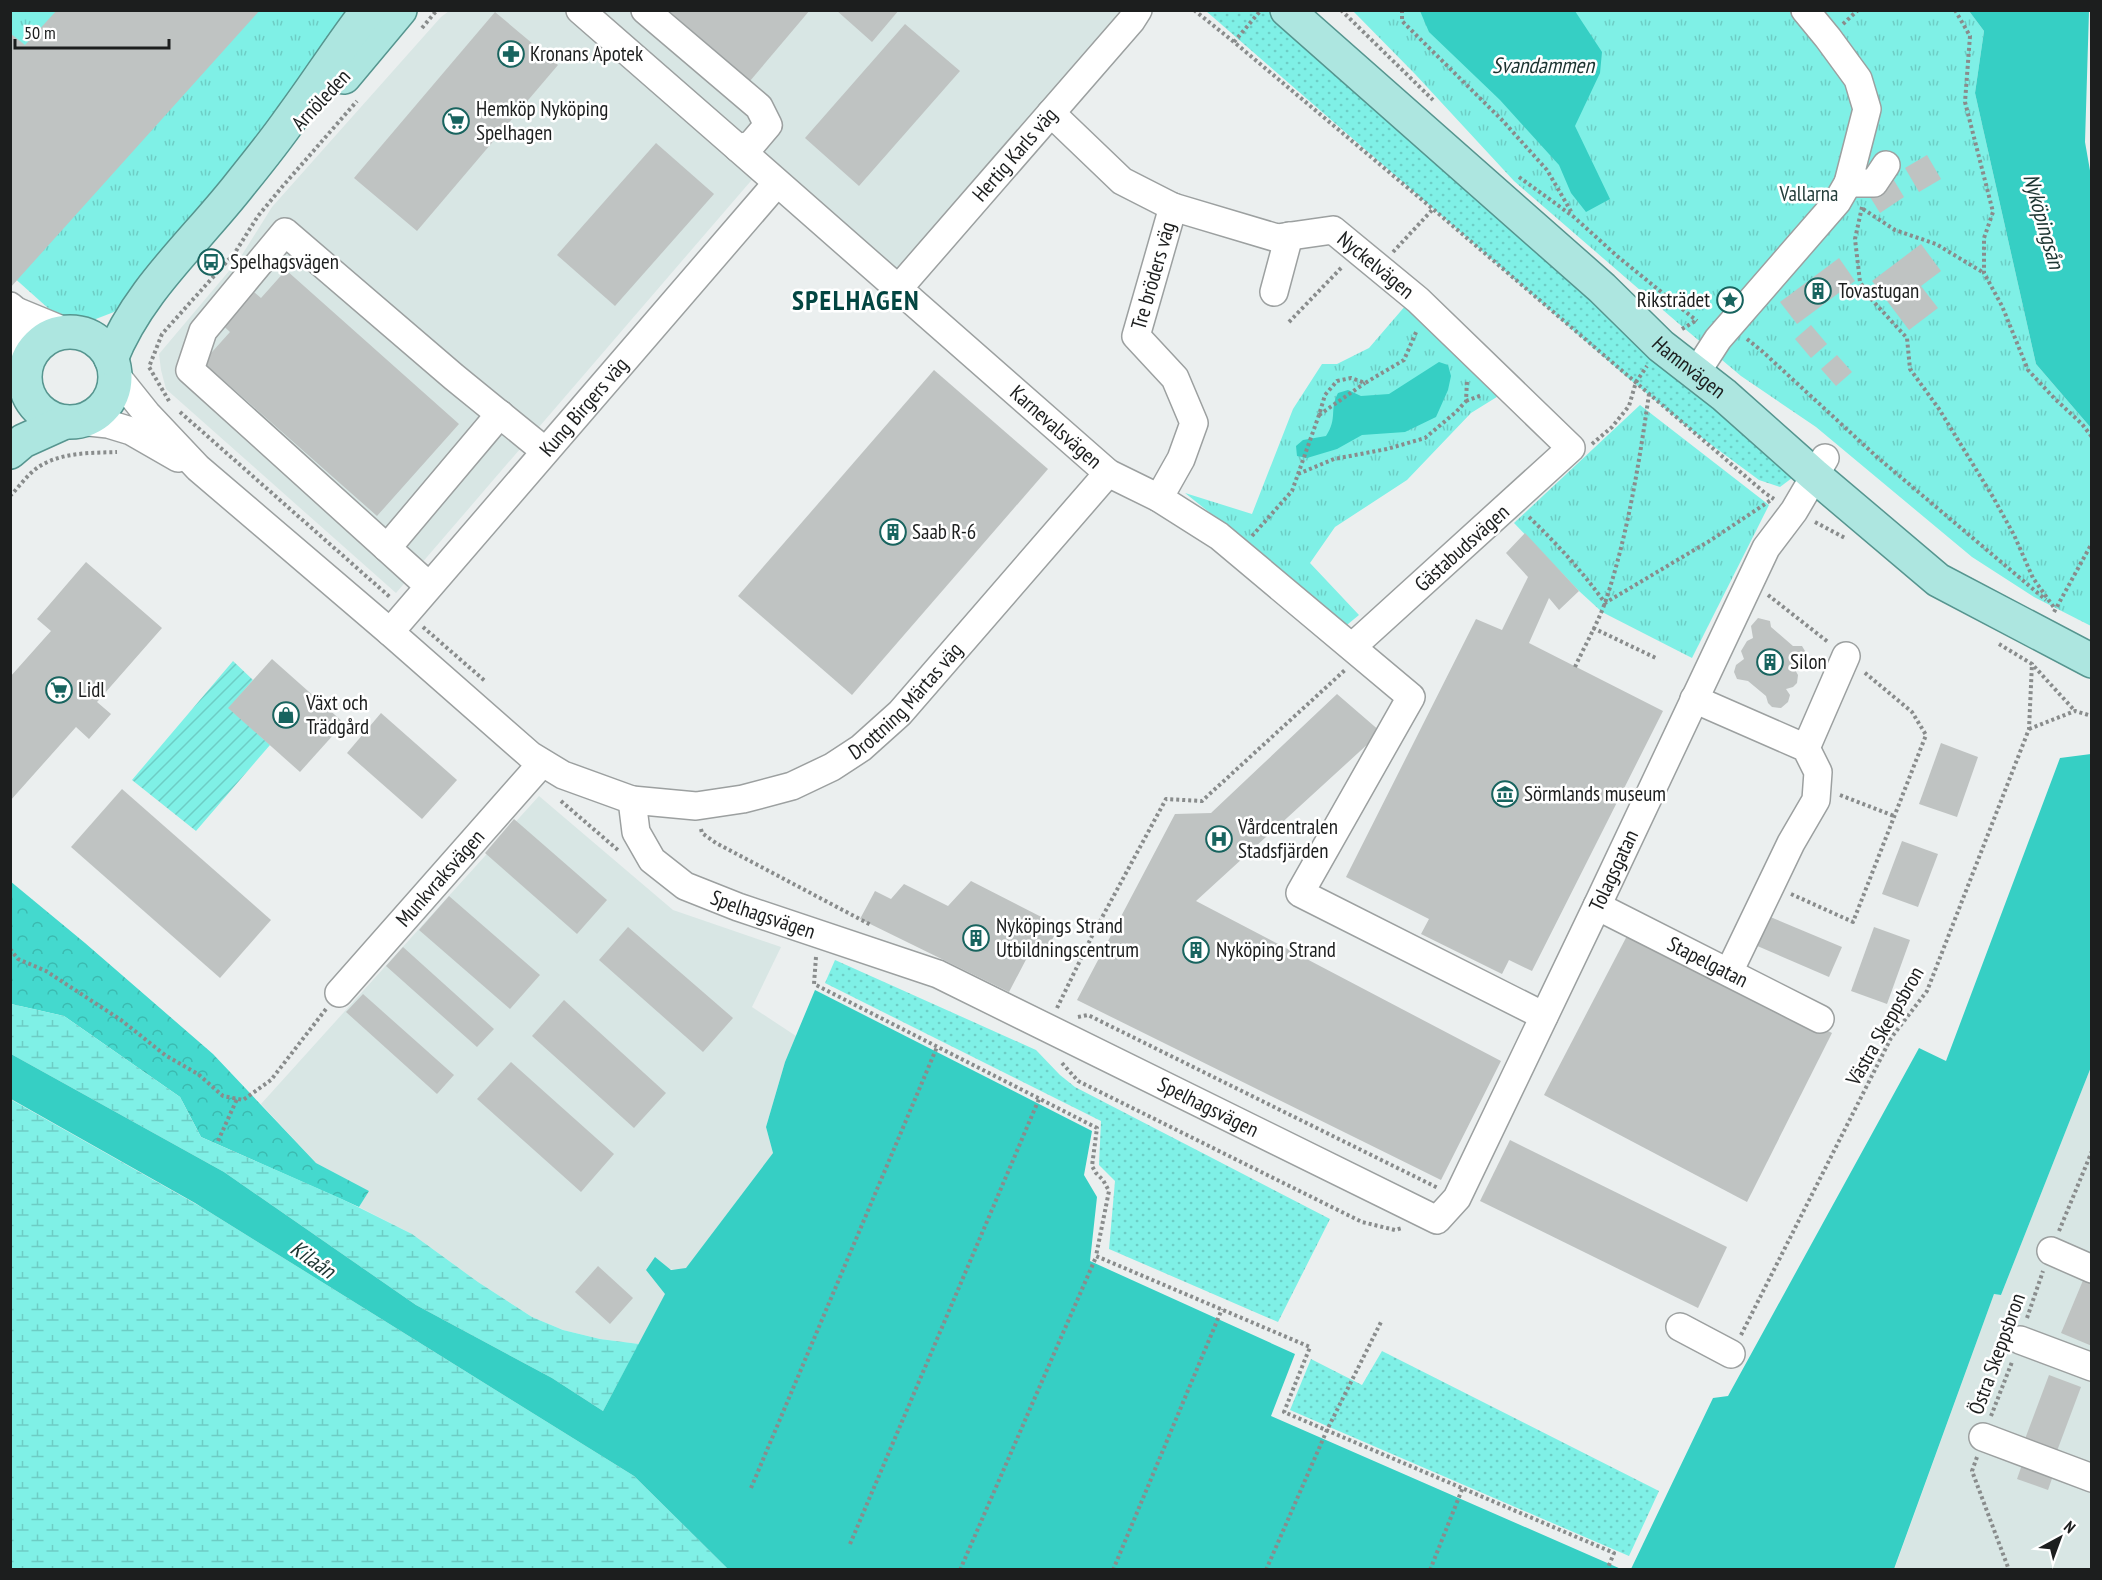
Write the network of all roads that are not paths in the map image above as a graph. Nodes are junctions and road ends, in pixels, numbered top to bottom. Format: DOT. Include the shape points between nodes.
graph roads {
  1 [pos="368,10"];
  2 [pos="400,10"];
  3 [pos="409,10"];
  4 [pos="580,10"];
  5 [pos="645,10"];
  6 [pos="1287,10"];
  7 [pos="1321,10"];
  8 [pos="1805,10"];
  9 [pos="1138,14"];
  10 [pos="339,82"];
  11 [pos="1051,113"];
  12 [pos="738,148"];
  13 [pos="1886,165"];
  14 [pos="777,183"];
  15 [pos="1848,183"];
  16 [pos="238,186"];
  17 [pos="1173,207"];
  18 [pos="1289,236"];
  19 [pos="898,289"];
  20 [pos="149,292"];
  21 [pos="1274,292"];
  22 [pos="13,308"];
  23 [pos="71,332"];
  24 [pos="1711,350"];
  25 [pos="113,367"];
  26 [pos="25,380"];
  27 [pos="500,414"];
  28 [pos="10,417"];
  29 [pos="72,422"];
  30 [pos="1571,448"];
  31 [pos="545,451"];
  32 [pos="10,452"];
  33 [pos="1820,467"];
  34 [pos="198,468"];
  35 [pos="1108,473"];
  36 [pos="1159,498"];
  37 [pos="387,548"];
  38 [pos="429,586"];
  39 [pos="398,622"];
  40 [pos="2091,642"];
  41 [pos="1357,651"];
  42 [pos="1846,656"];
  43 [pos="2091,661"];
  44 [pos="1694,699"];
  45 [pos="1806,748"];
  46 [pos="537,769"];
  47 [pos="633,800"];
  48 [pos="1598,906"];
  49 [pos="1729,972"];
  50 [pos="339,993"];
  51 [pos="1544,1016"];
  52 [pos="1820,1019"];
  53 [pos="1437,1220"];
  54 [pos="2051,1251"];
  55 [pos="2091,1269"];
  56 [pos="1680,1327"];
  57 [pos="2020,1340"];
  58 [pos="1731,1354"];
  59 [pos="2091,1367"];
  60 [pos="1983,1437"];
  61 [pos="2091,1478"];
  1 -- 16 [label="main road, Arnöleden"];
  2 -- 10 [label="main road, Arnöleden"];
  3 -- 10 [label="street"];
  4 -- 12 [label="street, Karnevalsvägen"];
  5 -- 12 [label="street" via="759,108 768,125 751,145"];
  6 -- 24 [label="main road, Hamnvägen" via="1602,288 1660,346"];
  7 -- 24 [label="main road, Hamnvägen" via="1381,76 1669,335"];
  8 -- 15 [label="street" via="1858,80 1867,109"];
  9 -- 11 [label="street, Hertig Karls väg"];
  10 -- 16 [label="main road, Arnöleden"];
  11 -- 17 [label="street, Nyckelvägen" via="1122,180"];
  11 -- 19 [label="street, Hertig Karls väg"];
  12 -- 14 [label="street, Karnevalsvägen"];
  13 -- 15 [label="street" via="1874,183"];
  14 -- 19 [label="street, Karnevalsvägen"];
  14 -- 31 [label="street, Kung Birgers väg"];
  15 -- 24 [label="street" via="1837,202"];
  16 -- 20 [label="main road, Arnöleden"];
  17 -- 18 [label="street, Nyckelvägen" via="1277,238"];
  17 -- 36 [label="street, Tre bröders väg" via="1136,336 1175,378 1194,423 1181,459"];
  18 -- 21 [label="street"];
  18 -- 30 [label="street, Nyckelvägen" via="1333,230 1419,300"];
  19 -- 35 [label="street, Karnevalsvägen"];
  20 -- 23 [label="main road, Arnöleden" via="128,312 110,322"];
  20 -- 25 [label="main road, Arnöleden" via="120,336"];
  22 -- 23 [label="street"];
  22 -- 26 [label="street" via="23,345"];
  23 -- 25 [label="main road" via="88,336 102,346"];
  23 -- 26 [label="main road" via="40,343 29,357"];
  24 -- 33 [label="main road, Hamnvägen" via="1724,395"];
  25 -- 29 [label="main road" via="113,390 106,404 95,415"];
  25 -- 34 [label="street" via="147,414"];
  26 -- 28 [label="main road"];
  26 -- 29 [label="main road" via="27,393 37,409 50,418"];
  27 -- 31 [label="street"];
  27 -- 37 [label="street"];
  27 -- 37 [label="street" via="285,232 203,331 190,370"];
  29 -- 32 [label="main road" via="23,441"];
  29 -- 34 [label="street" via="108,424 131,432"];
  30 -- 41 [label="street, Gästabudsvägen"];
  31 -- 38 [label="street, Kung Birgers väg"];
  33 -- 40 [label="main road, Hamnvägen" via="1972,577"];
  33 -- 43 [label="main road, Hamnvägen" via="1938,580"];
  33 -- 44 [label="street, Tolagsgatan" via="1784,504"];
  34 -- 39 [label="street"];
  35 -- 36 [label="street, Karnevalsvägen"];
  35 -- 47 [label="street, Drottning Märtas väg" via="900,713 861,748 792,786 743,799 696,806"];
  36 -- 41 [label="street, Karnevalsvägen" via="1219,536"];
  37 -- 38 [label="street"];
  38 -- 39 [label="street, Kung Birgers väg"];
  39 -- 46 [label="street"];
  41 -- 51 [label="street, Karnevalsvägen" via="1411,696 1300,892"];
  42 -- 45 [label="street"];
  44 -- 45 [label="street"];
  44 -- 48 [label="street, Tolagsgatan"];
  45 -- 49 [label="street" via="1818,772 1816,800"];
  46 -- 47 [label="street"];
  46 -- 50 [label="street, Munkvraksvägen"];
  47 -- 53 [label="street, Spelhagsvägen" via="636,832 652,860 685,886 938,974"];
  48 -- 49 [label="street, Stapelgatan"];
  48 -- 51 [label="street, Tolagsgatan"];
  49 -- 52 [label="street, Stapelgatan"];
  51 -- 53 [label="street, Tolagsgatan" via="1457,1198"];
  54 -- 55 [label="street"];
  56 -- 58 [label="street"];
  57 -- 59 [label="street"];
  60 -- 61 [label="street"];
}
